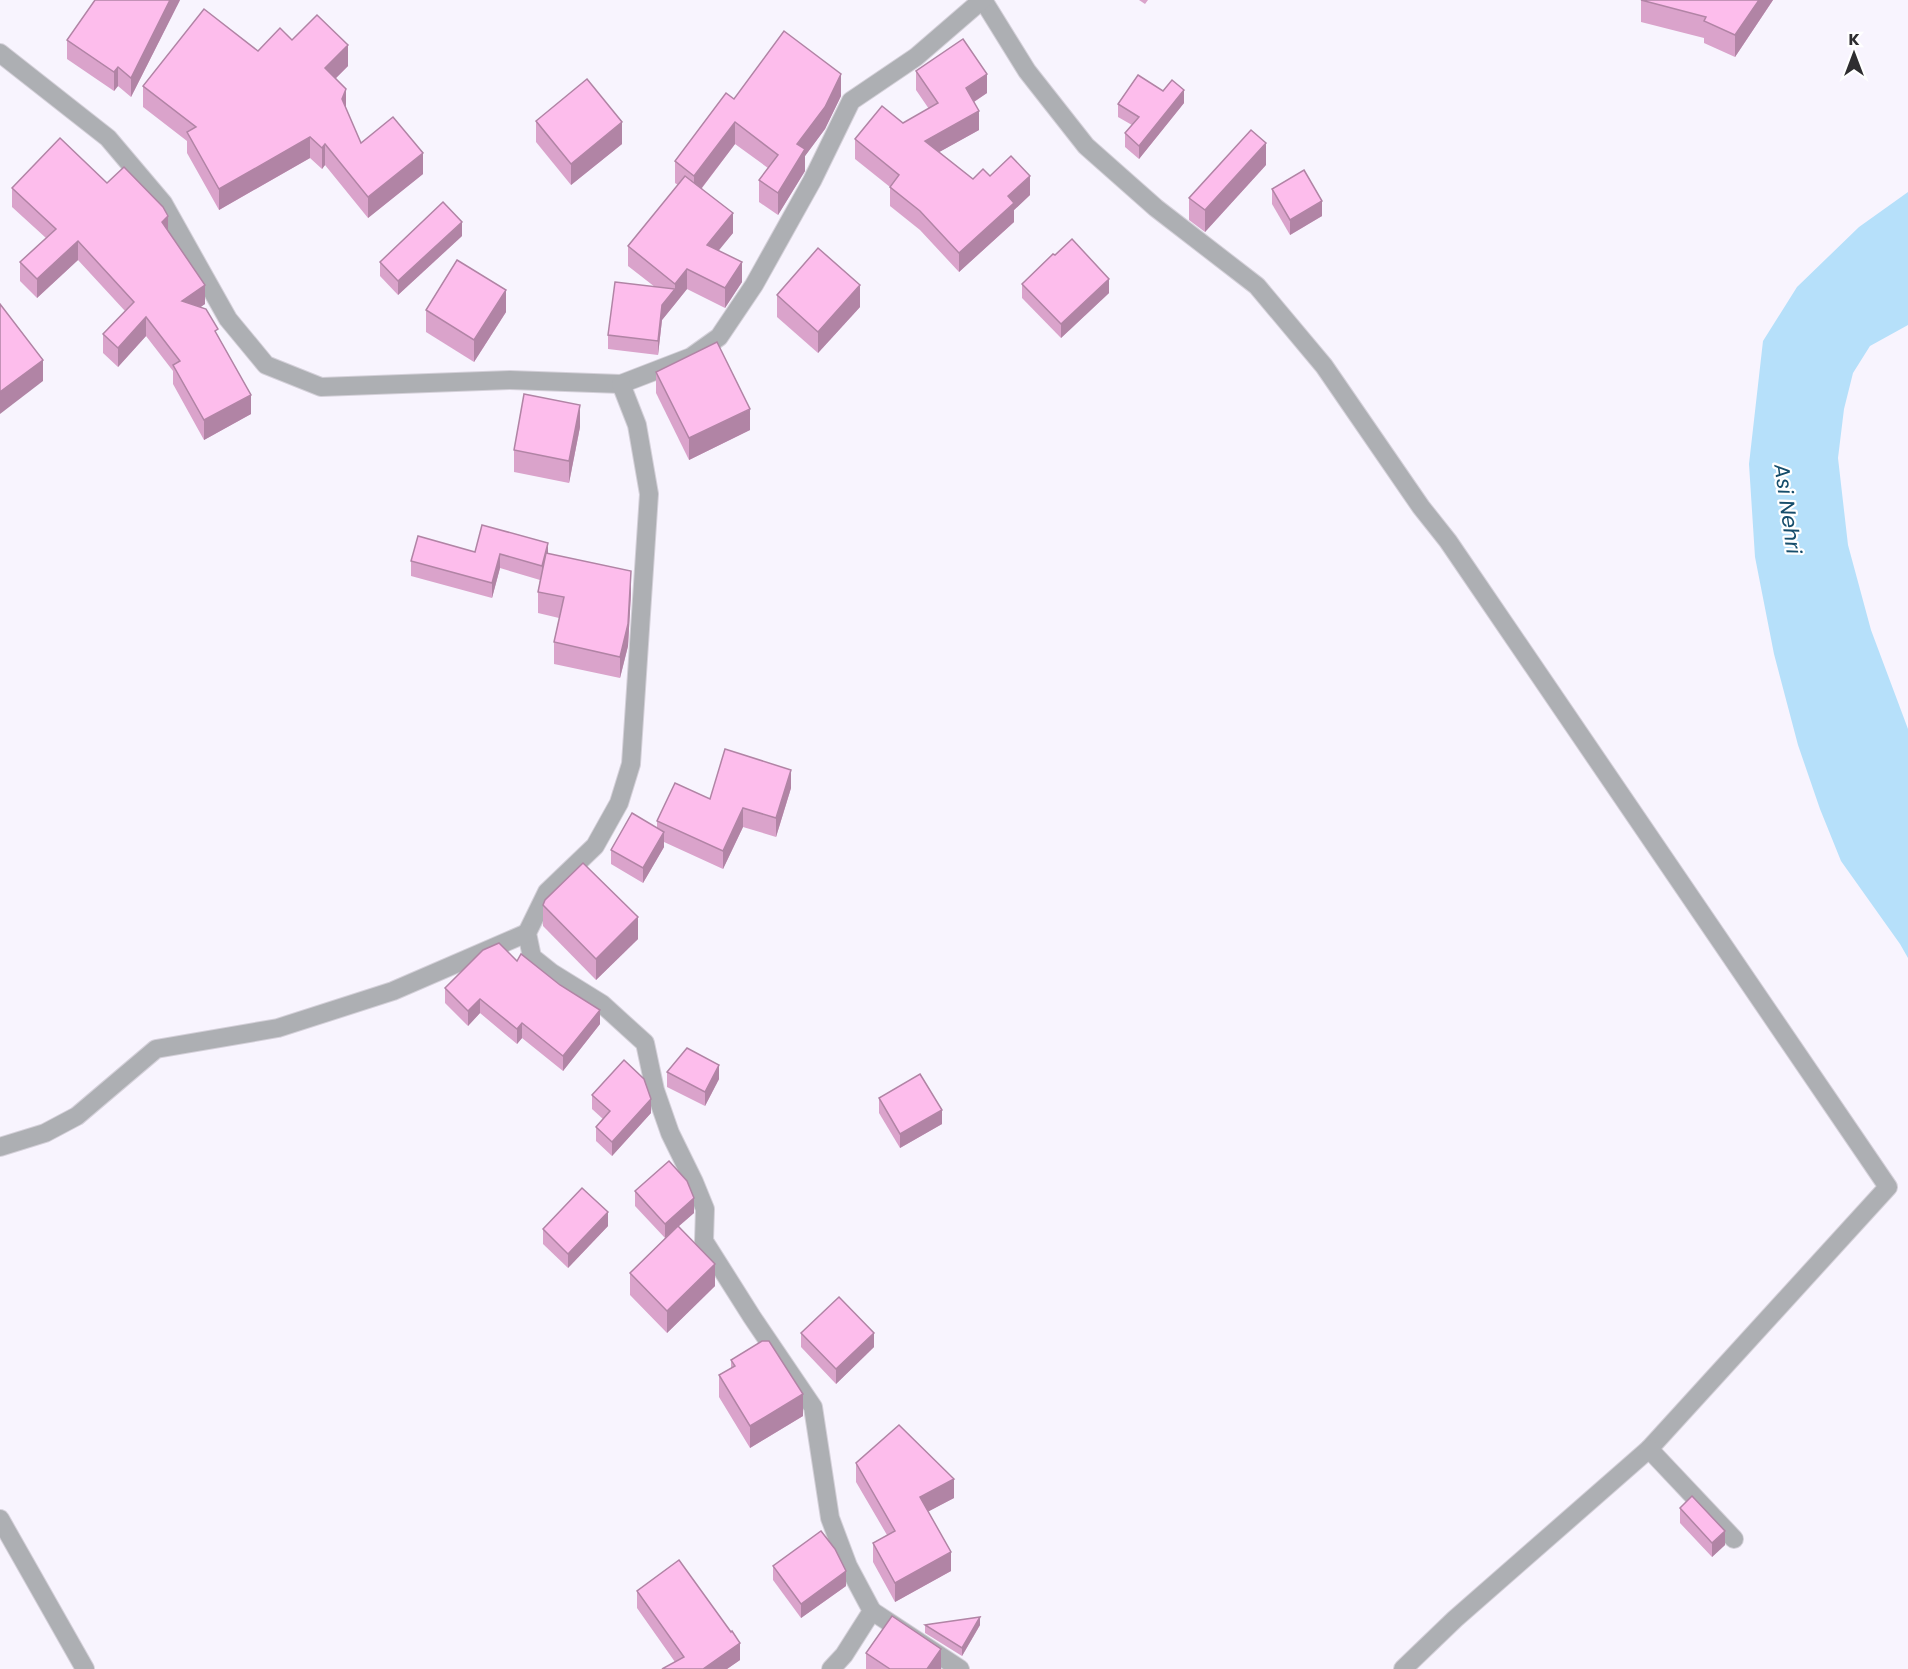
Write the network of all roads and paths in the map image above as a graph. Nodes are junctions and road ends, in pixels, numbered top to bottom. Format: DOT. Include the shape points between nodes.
graph roads {
  1 [pos="983,0"];
  2 [pos="0,53"];
  3 [pos="621,384"];
  4 [pos="527,933"];
  5 [pos="0,1147"];
  6 [pos="1649,1449"];
  7 [pos="0,1519"];
  8 [pos="1734,1539"];
  9 [pos="872,1611"];
  10 [pos="86,1669"];
  11 [pos="831,1669"];
  12 [pos="960,1669"];
  13 [pos="1403,1669"];
  1 -- 3 [label="street" via="916,57 851,101 754,285 719,337 691,357"];
  1 -- 6 [label="street" via="1027,71 1086,146 1156,208 1257,286 1324,366 1455,551 1888,1187"];
  2 -- 3 [label="street" via="108,138 164,203 228,319 266,365 321,387 510,380"];
  3 -- 4 [label="street" via="637,425 649,494 631,764 619,803 595,846 548,892"];
  4 -- 5 [label="street" via="393,991 278,1028 156,1049 76,1116 45,1133"];
  4 -- 9 [label="street" via="532,957 602,1004 645,1043 670,1133 705,1209 704,1240 813,1407 830,1518 848,1566"];
  6 -- 8 [label="street"];
  6 -- 13 [label="street"];
  7 -- 10 [label="street"];
  9 -- 11 [label="street"];
  9 -- 12 [label="street"];
}
